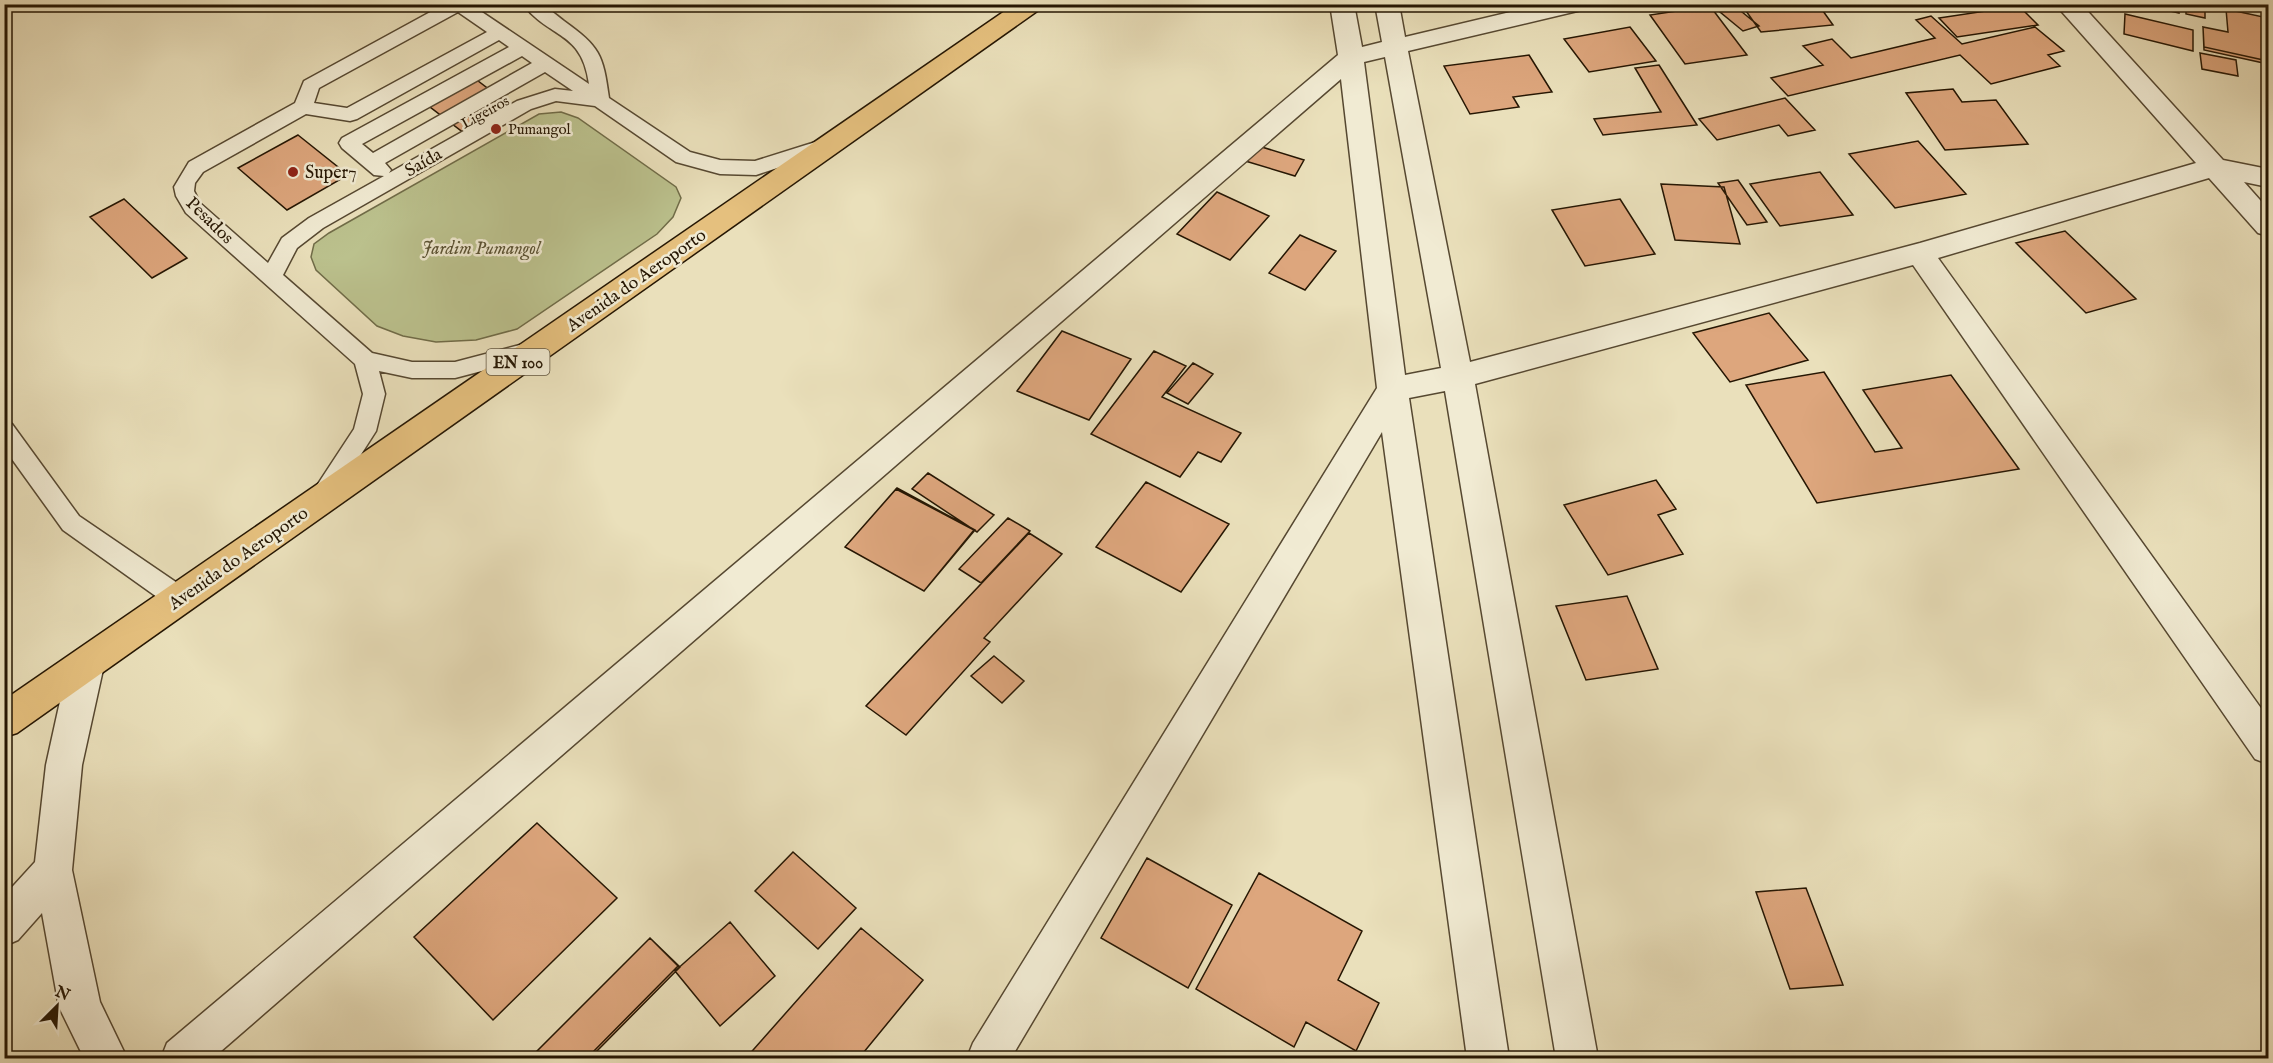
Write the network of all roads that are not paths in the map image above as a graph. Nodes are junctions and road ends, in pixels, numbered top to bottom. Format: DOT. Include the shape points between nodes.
graph roads {
  1 [pos="490,4"];
  2 [pos="531,4"];
  3 [pos="1032,4"];
  4 [pos="1342,4"];
  5 [pos="1387,4"];
  6 [pos="1578,4"];
  7 [pos="2067,4"];
  8 [pos="475,16"];
  9 [pos="1396,49"];
  10 [pos="1351,57"];
  11 [pos="540,60"];
  12 [pos="600,101"];
  13 [pos="303,107"];
  14 [pos="833,143"];
  15 [pos="366,157"];
  16 [pos="2214,167"];
  17 [pos="2268,178"];
  18 [pos="364,196"];
  19 [pos="2268,226"];
  20 [pos="1920,253"];
  21 [pos="272,276"];
  22 [pos="537,348"];
  23 [pos="365,360"];
  24 [pos="1458,377"];
  25 [pos="1392,389"];
  26 [pos="4,430"];
  27 [pos="318,502"];
  28 [pos="180,599"];
  29 [pos="86,665"];
  30 [pos="4,721"];
  31 [pos="2268,747"];
  32 [pos="53,870"];
  33 [pos="4,926"];
  34 [pos="106,1059"];
  35 [pos="182,1059"];
  36 [pos="988,1059"];
  37 [pos="1488,1059"];
  38 [pos="1577,1059"];
  1 -- 8 [label="lane"];
  2 -- 12 [label="lane" via="585,45 596,68"];
  3 -- 14 [label="main road, Avenida do Aeroporto / EN 100"];
  4 -- 10 [label="street"];
  5 -- 9 [label="street"];
  6 -- 9 [label="street"];
  7 -- 16 [label="street"];
  8 -- 11 [label="lane"];
  8 -- 13 [label="lane" via="311,85"];
  8 -- 13 [label="lane" via="350,115"];
  9 -- 10 [label="street"];
  9 -- 24 [label="street"];
  10 -- 25 [label="street"];
  10 -- 35 [label="street"];
  11 -- 12 [label="lane"];
  11 -- 15 [label="lane, Ligeiros"];
  11 -- 15 [label="lane, Ligeiros"];
  12 -- 14 [label="lane" via="683,157 720,167 756,168"];
  12 -- 18 [label="lane, Saída" via="555,95 524,105"];
  13 -- 21 [label="lane, Pesados" via="196,167 184,182 183,194 193,208"];
  14 -- 22 [label="main road, Avenida do Aeroporto / EN 100"];
  15 -- 18 [label="lane"];
  16 -- 17 [label="street"];
  16 -- 19 [label="street"];
  16 -- 20 [label="street"];
  18 -- 21 [label="lane, Saída" via="289,243"];
  20 -- 24 [label="street"];
  20 -- 31 [label="street"];
  21 -- 23 [label="lane, Pesados"];
  22 -- 23 [label="lane" via="455,370 412,370"];
  22 -- 27 [label="main road, Avenida do Aeroporto / EN 100"];
  23 -- 27 [label="lane" via="374,394 365,431"];
  24 -- 25 [label="street"];
  24 -- 38 [label="street"];
  25 -- 36 [label="street"];
  25 -- 37 [label="street"];
  26 -- 28 [label="lane" via="71,523"];
  27 -- 28 [label="main road, Avenida do Aeroporto / EN 100"];
  28 -- 29 [label="main road, Avenida do Aeroporto / EN 100"];
  29 -- 30 [label="main road, Avenida do Aeroporto / EN 100"];
  29 -- 32 [label="street" via="64,765"];
  32 -- 33 [label="street"];
  32 -- 34 [label="street" via="80,1007"];
}
